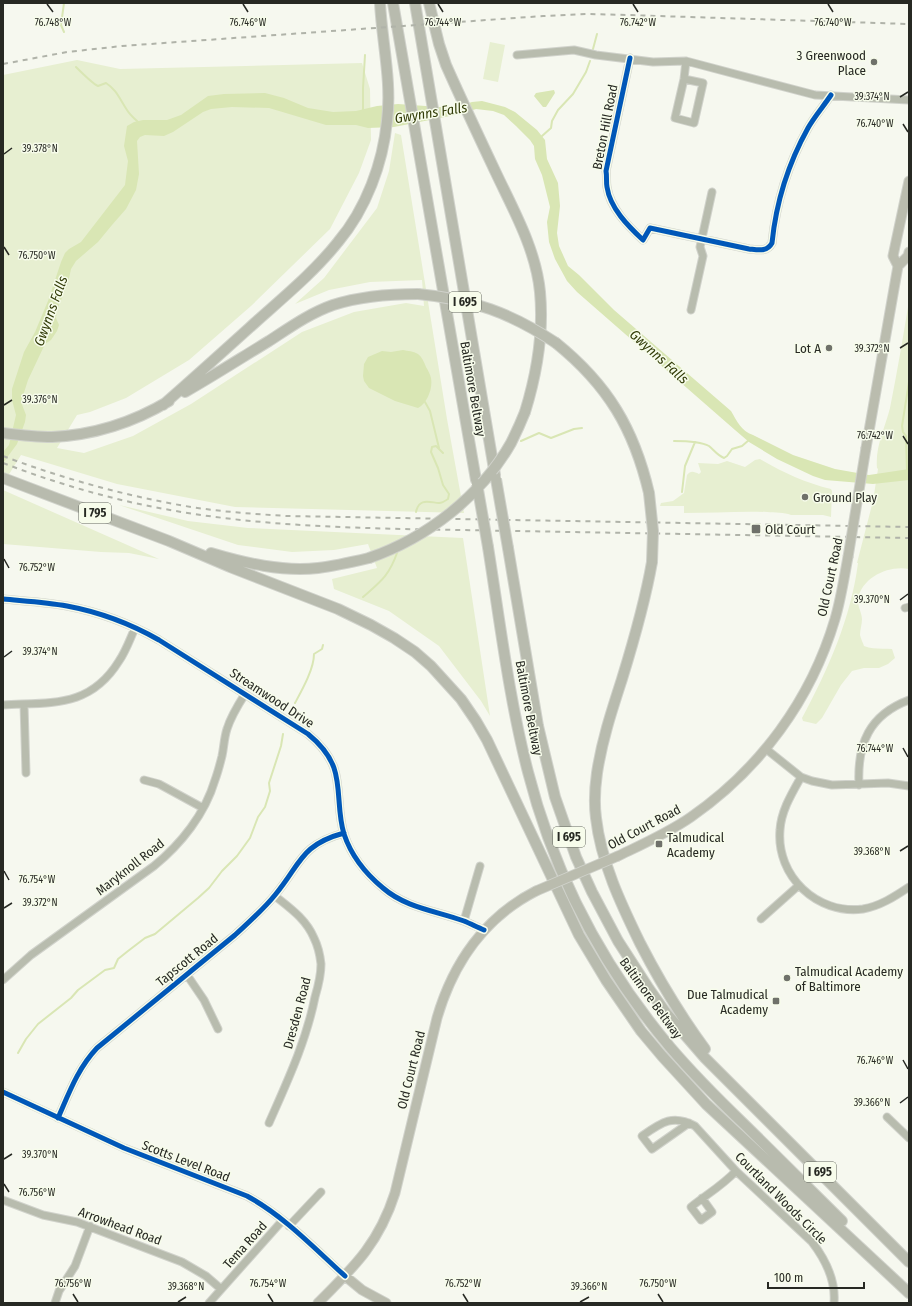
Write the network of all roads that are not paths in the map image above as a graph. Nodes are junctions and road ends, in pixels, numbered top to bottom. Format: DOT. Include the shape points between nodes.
graph roads {
  1 [pos="380,3"];
  2 [pos="393,3"];
  3 [pos="415,3"];
  4 [pos="429,3"];
  5 [pos="517,55"];
  6 [pos="630,58"];
  7 [pos="686,61"];
  8 [pos="684,79"];
  9 [pos="831,95"];
  10 [pos="909,100"];
  11 [pos="909,181"];
  12 [pos="712,192"];
  13 [pos="702,240"];
  14 [pos="909,252"];
  15 [pos="898,266"];
  16 [pos="691,310"];
  17 [pos="163,405"];
  18 [pos="3,433"];
  19 [pos="3,478"];
  20 [pos="169,541"];
  21 [pos="3,599"];
  22 [pos="135,628"];
  23 [pos="245,694"];
  24 [pos="909,700"];
  25 [pos="24,704"];
  26 [pos="3,705"];
  27 [pos="766,749"];
  28 [pos="26,773"];
  29 [pos="801,777"];
  30 [pos="144,780"];
  31 [pos="859,785"];
  32 [pos="909,786"];
  33 [pos="203,808"];
  34 [pos="344,833"];
  35 [pos="480,866"];
  36 [pos="798,886"];
  37 [pos="909,887"];
  38 [pos="275,896"];
  39 [pos="761,919"];
  40 [pos="464,921"];
  41 [pos="484,930"];
  42 [pos="187,975"];
  43 [pos="3,980"];
  44 [pos="218,1029"];
  45 [pos="729,1083"];
  46 [pos="3,1092"];
  47 [pos="887,1117"];
  48 [pos="58,1118"];
  49 [pos="269,1123"];
  50 [pos="689,1123"];
  51 [pos="909,1138"];
  52 [pos="736,1171"];
  53 [pos="322,1192"];
  54 [pos="702,1198"];
  55 [pos="3,1200"];
  56 [pos="282,1220"];
  57 [pos="90,1226"];
  58 [pos="289,1226"];
  59 [pos="909,1262"];
  60 [pos="345,1276"];
  61 [pos="221,1289"];
  62 [pos="909,1293"];
  63 [pos="55,1303"];
  64 [pos="209,1303"];
  65 [pos="318,1303"];
  66 [pos="386,1303"];
  67 [pos="834,1303"];
  1 -- 17 [label="highway" via="388,97 387,120 377,168 368,194 339,242 310,273"];
  2 -- 62 [label="highway, Baltimore Beltway / I 695, bridge" via="510,684 528,771 546,833 564,878 596,940 634,1000 671,1048 715,1096 862,1240"];
  3 -- 45 [label="highway, Baltimore Beltway / I 695, bridge" via="530,682 555,797 576,856 618,941 649,989 686,1036"];
  4 -- 20 [label="highway, bridge" via="446,65 524,232 536,268 541,299 541,342 535,378 525,412 502,456 475,491 444,518 409,540 369,558 317,568 285,568 231,559"];
  5 -- 6 [label="street" via="574,50"];
  6 -- 7 [label="street" via="653,62"];
  6 -- 13 [label="street, Breton Hill Road" via="606,171 607,188 613,204 628,226 642,240 650,228"];
  7 -- 8 [label="street"];
  7 -- 9 [label="street" via="816,94"];
  8 -- 8 [label="street" via="675,118 694,123 703,83"];
  9 -- 10 [label="street"];
  9 -- 13 [label="street" via="808,128 787,173 769,247 762,250 749,249"];
  11 -- 15 [label="main road, Old Court Road" via="893,256"];
  12 -- 13 [label="street"];
  13 -- 16 [label="street" via="700,247 703,256"];
  14 -- 15 [label="main road, Old Court Road"];
  15 -- 27 [label="main road, Old Court Road, bridge" via="835,620 810,683"];
  17 -- 18 [label="highway" via="123,423 71,435 51,437"];
  17 -- 45 [label="highway, bridge" via="318,312 360,298 379,295 418,294 448,297 473,302 504,313 556,343 585,369 604,391 629,432 644,470 652,524 652,562 639,622 602,743 596,780 596,818 603,853 614,887 635,932 690,1030"];
  19 -- 20 [label="highway, I 795"];
  20 -- 62 [label="highway" via="353,616 394,638 431,666 461,699 487,740 579,935 606,980 642,1031 706,1104"];
  21 -- 22 [label="street, Streamwood Drive" via="67,606"];
  22 -- 23 [label="street, Streamwood Drive" via="159,640"];
  22 -- 25 [label="street" via="120,660 104,681 95,688 66,701"];
  23 -- 33 [label="street, Maryknoll Road" via="227,729 215,781"];
  23 -- 34 [label="street, Streamwood Drive" via="308,734 325,751 334,768"];
  24 -- 31 [label="street" via="879,718 867,735 860,752"];
  25 -- 26 [label="street"];
  25 -- 28 [label="street"];
  27 -- 29 [label="street"];
  27 -- 41 [label="main road, Old Court Road, bridge" via="735,782 690,818 618,856 536,891 508,908"];
  29 -- 31 [label="street" via="832,785"];
  29 -- 36 [label="street" via="786,806 780,830 784,860"];
  30 -- 33 [label="street" via="160,784"];
  31 -- 32 [label="street" via="888,783"];
  33 -- 43 [label="street, Maryknoll Road" via="182,839 159,862 21,963"];
  34 -- 38 [label="street, Tapscott Road" via="322,841 305,853"];
  34 -- 40 [label="street, Streamwood Drive" via="362,867 391,894 422,909"];
  35 -- 40 [label="street"];
  36 -- 37 [label="street" via="819,902 850,910 875,906"];
  36 -- 39 [label="street"];
  38 -- 42 [label="street, Tapscott Road" via="236,935"];
  38 -- 49 [label="street, Dresden Road" via="299,916 310,930 321,964 311,1017 302,1045"];
  40 -- 41 [label="street, Streamwood Drive"];
  41 -- 60 [label="main road, Old Court Road" via="460,964 443,1000 391,1207 372,1244"];
  42 -- 44 [label="street" via="204,1000"];
  42 -- 48 [label="street, Tapscott Road" via="90,1055"];
  45 -- 59 [label="highway, Baltimore Beltway / I 695"];
  46 -- 48 [label="street, Scotts Level Road"];
  47 -- 51 [label="street"];
  48 -- 56 [label="street, Scotts Level Road" via="151,1160 247,1196"];
  50 -- 50 [label="street" via="652,1149 642,1136 664,1122 677,1120"];
  50 -- 52 [label="street, Courtland Woods Circle" via="695,1126"];
  52 -- 54 [label="street"];
  52 -- 67 [label="street, Courtland Woods Circle" via="819,1251 831,1278"];
  53 -- 58 [label="street"];
  55 -- 57 [label="street, Arrowhead Road" via="43,1215"];
  56 -- 58 [label="street, Scotts Level Road"];
  56 -- 61 [label="street, Tema Road"];
  57 -- 61 [label="street, Arrowhead Road" via="182,1262 206,1276"];
  57 -- 63 [label="street" via="75,1266 59,1291"];
  58 -- 60 [label="street, Scotts Level Road"];
  60 -- 65 [label="main road, Old Court Road"];
  60 -- 66 [label="main road, Scotts Level Road" via="362,1290"];
  61 -- 64 [label="street, Tema Road"];
}
